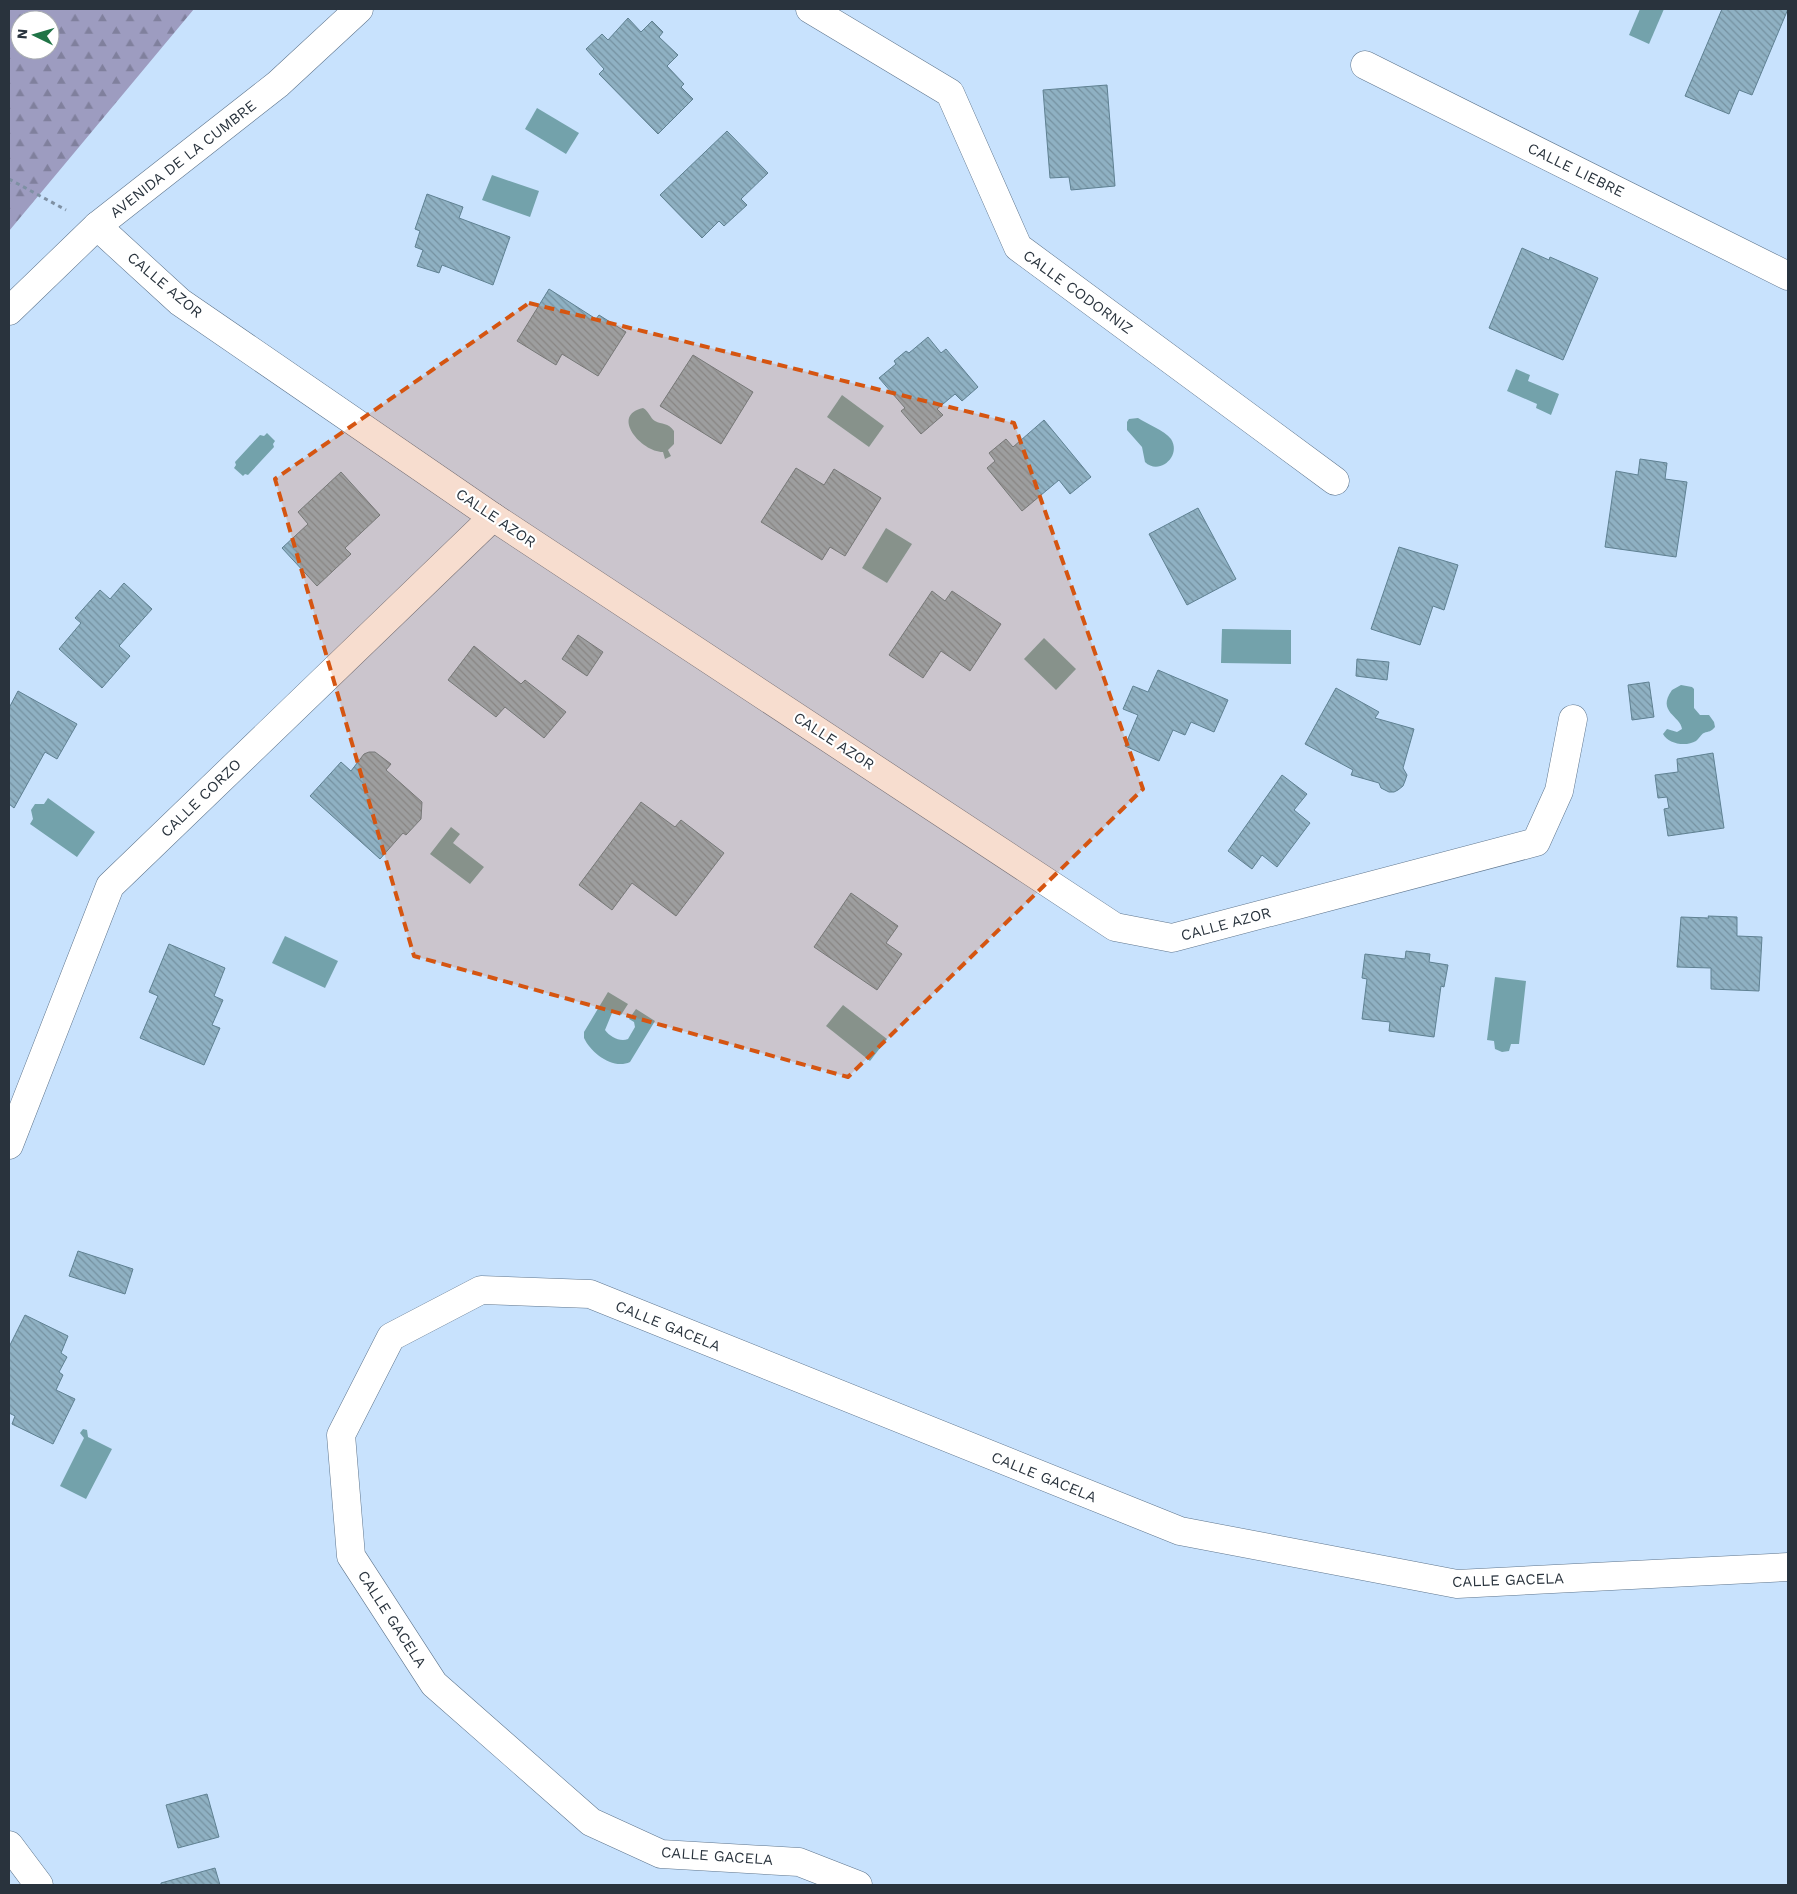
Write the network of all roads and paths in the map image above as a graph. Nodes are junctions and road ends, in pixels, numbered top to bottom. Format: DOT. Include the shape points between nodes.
graph roads {
  1 [pos="359,9"];
  2 [pos="810,9"];
  3 [pos="1365,65"];
  4 [pos="9,180"];
  5 [pos="97,226"];
  6 [pos="1788,276"];
  7 [pos="9,311"];
  8 [pos="1334,481"];
  9 [pos="493,517"];
  10 [pos="1573,719"];
  11 [pos="9,1145"];
  12 [pos="1788,1567"];
  13 [pos="9,1844"];
  14 [pos="39,1885"];
  15 [pos="858,1885"];
  1 -- 5 [label="street, AVENIDA DE LA CUMBRE" via="278,84"];
  2 -- 8 [label="street, CALLE CODORNIZ" via="950,93 1018,247"];
  3 -- 6 [label="street, CALLE LIEBRE"];
  4 -- 5 [label="path"];
  5 -- 7 [label="street, AVENIDA DE LA CUMBRE"];
  5 -- 9 [label="street, CALLE AZOR" via="180,302"];
  9 -- 10 [label="street, CALLE AZOR" via="1115,927 1172,938 1536,842 1559,791"];
  9 -- 11 [label="street, CALLE CORZO" via="110,886"];
  12 -- 15 [label="street, CALLE GACELA" via="1457,1584 1180,1531 590,1294 481,1290 391,1337 341,1435 351,1556 434,1684 591,1822 661,1854 799,1862"];
  13 -- 14 [label="street"];
}
